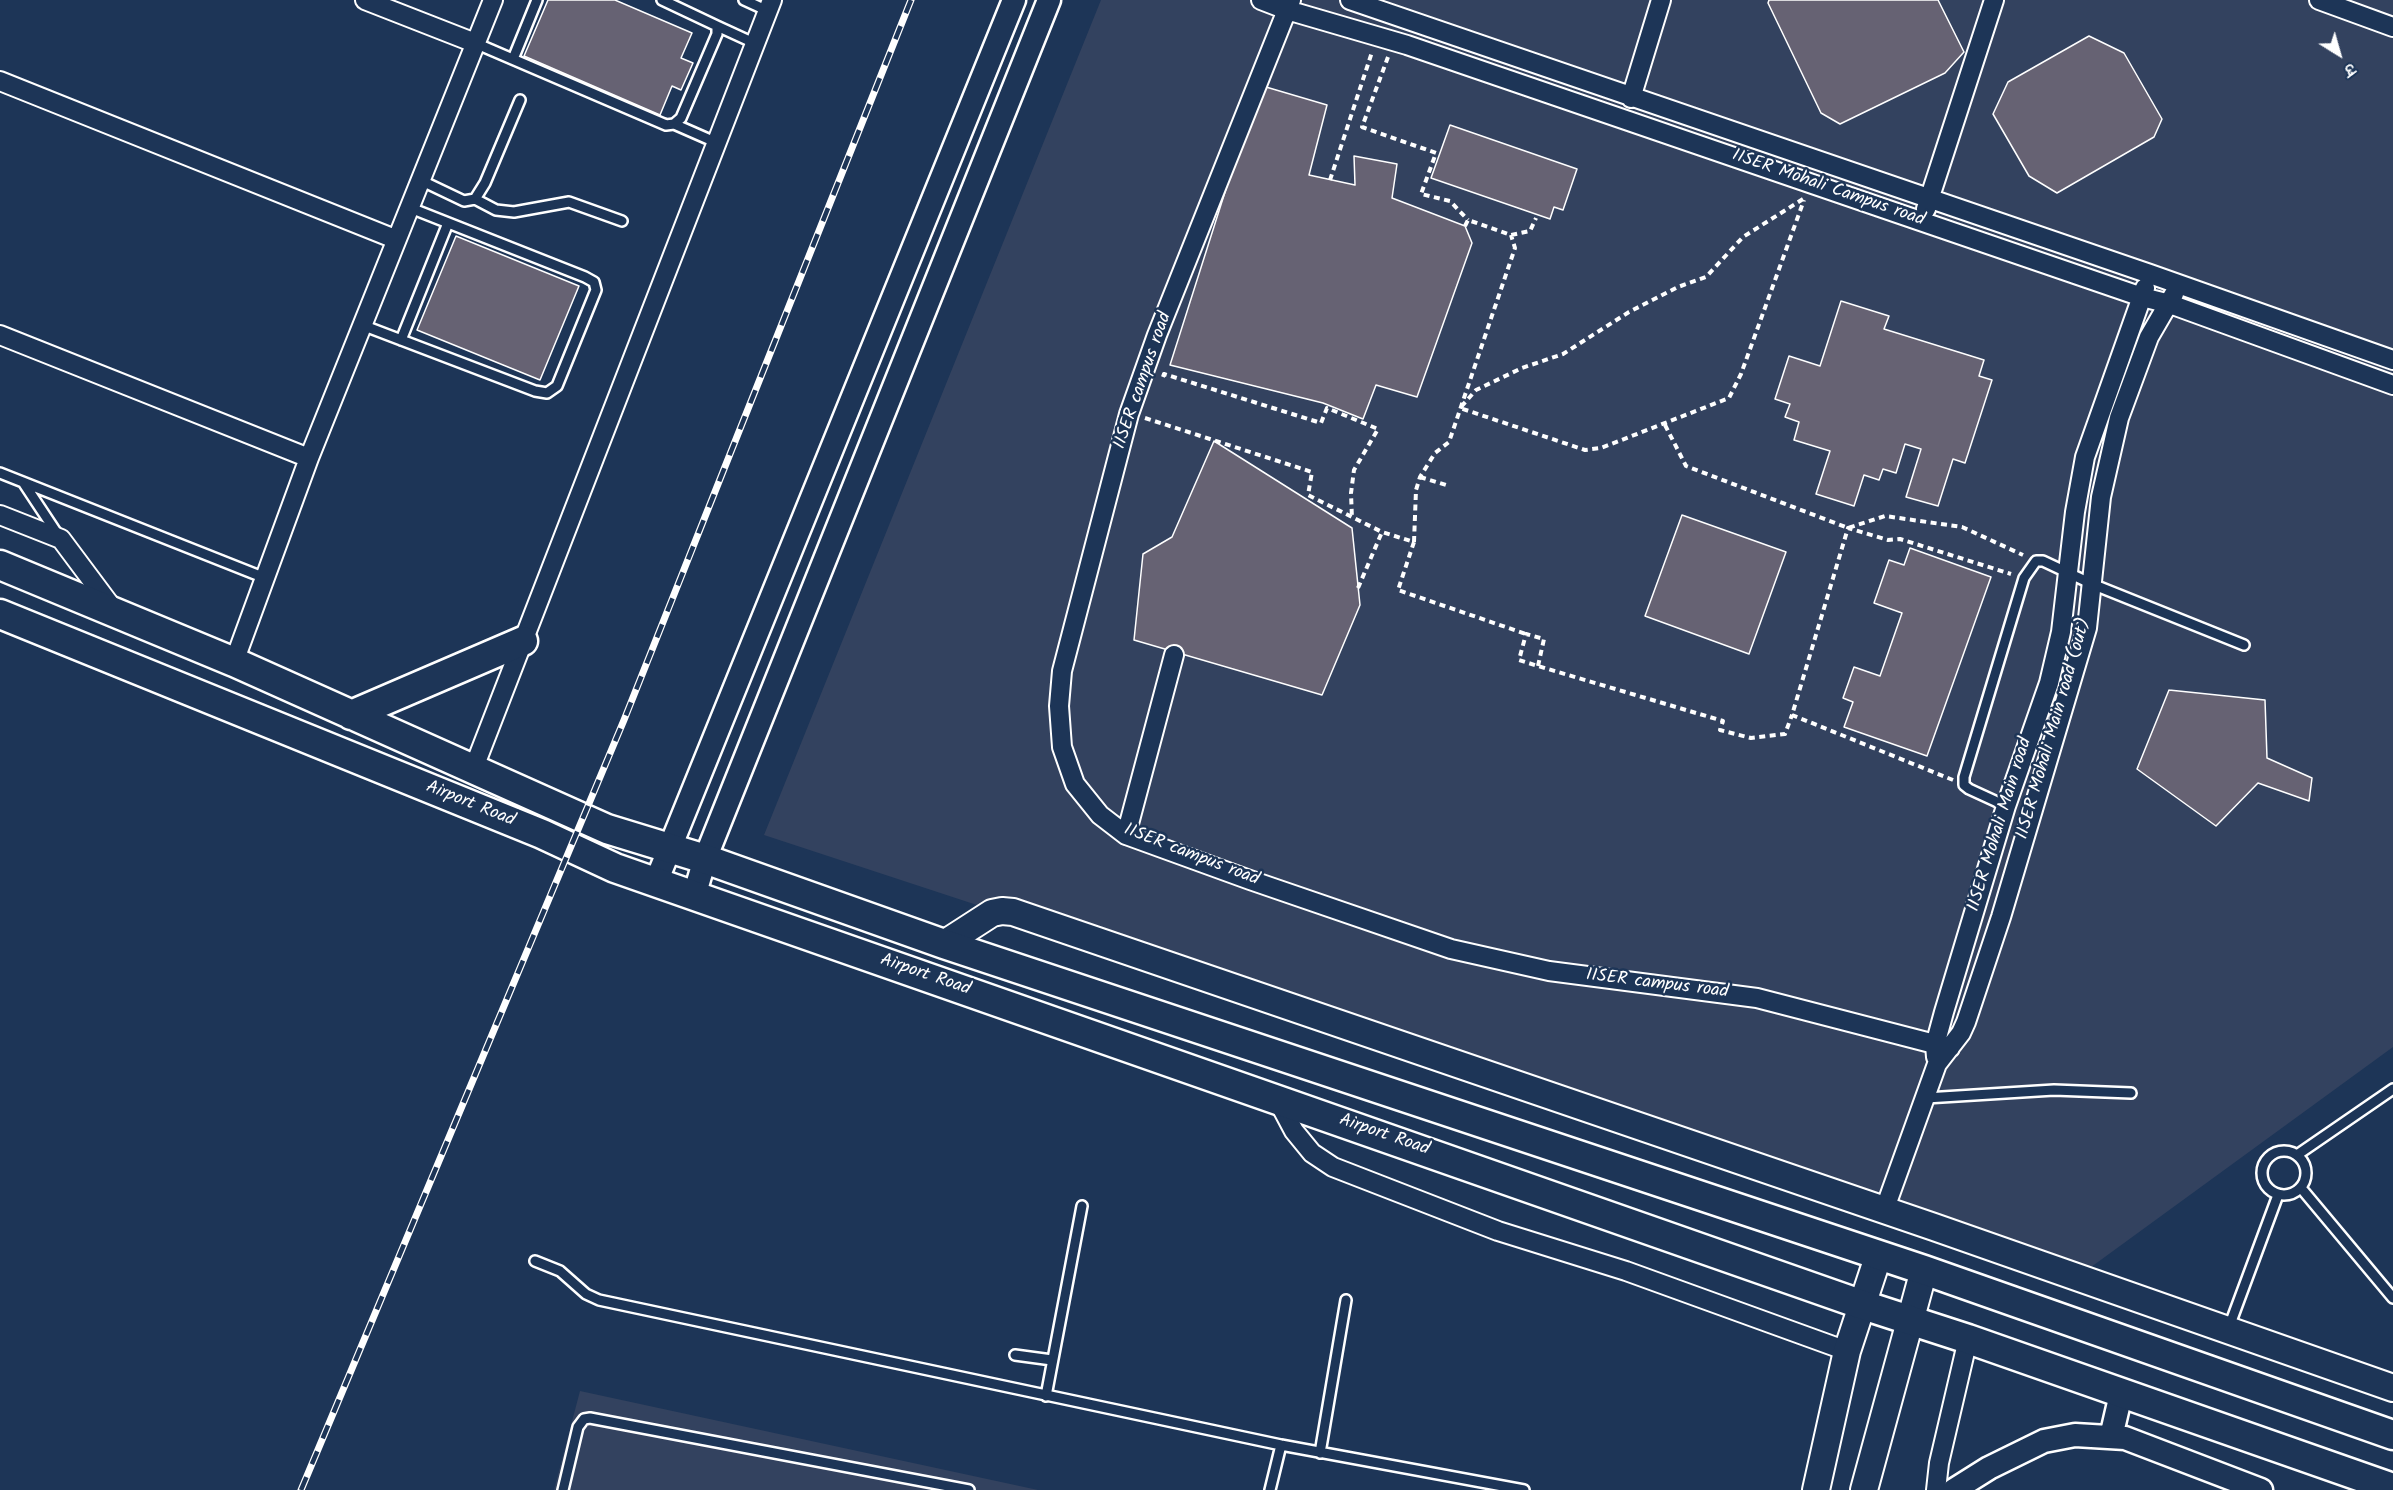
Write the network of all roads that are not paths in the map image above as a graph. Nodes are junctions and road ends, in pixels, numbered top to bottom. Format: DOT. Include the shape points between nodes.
graph roads {
  1 [pos="365,0"];
  2 [pos="493,0"];
  3 [pos="537,0"];
  4 [pos="662,0"];
  5 [pos="744,0"];
  6 [pos="1014,0"];
  7 [pos="1049,0"];
  8 [pos="1262,0"];
  9 [pos="1350,0"];
  10 [pos="1661,0"];
  11 [pos="1994,0"];
  12 [pos="2319,0"];
  13 [pos="770,5"];
  14 [pos="1289,5"];
  15 [pos="717,26"];
  16 [pos="2393,27"];
  17 [pos="475,43"];
  18 [pos="754,43"];
  19 [pos="513,59"];
  20 [pos="0,81"];
  21 [pos="1631,98"];
  22 [pos="520,100"];
  23 [pos="674,124"];
  24 [pos="715,142"];
  25 [pos="420,180"];
  26 [pos="475,199"];
  27 [pos="1929,200"];
  28 [pos="408,207"];
  29 [pos="622,221"];
  30 [pos="1922,222"];
  31 [pos="448,223"];
  32 [pos="395,239"];
  33 [pos="2150,274"];
  34 [pos="2179,284"];
  35 [pos="2142,297"];
  36 [pos="2170,304"];
  37 [pos="362,325"];
  38 [pos="0,335"];
  39 [pos="401,340"];
  40 [pos="2393,360"];
  41 [pos="2393,386"];
  42 [pos="309,458"];
  43 [pos="0,472"];
  44 [pos="23,482"];
  45 [pos="0,515"];
  46 [pos="61,539"];
  47 [pos="0,565"];
  48 [pos="2070,574"];
  49 [pos="265,578"];
  50 [pos="2092,584"];
  51 [pos="116,613"];
  52 [pos="0,614"];
  53 [pos="523,641"];
  54 [pos="2244,645"];
  55 [pos="1174,655"];
  56 [pos="234,662"];
  57 [pos="351,715"];
  58 [pos="473,770"];
  59 [pos="2006,806"];
  60 [pos="1126,834"];
  61 [pos="672,849"];
  62 [pos="705,859"];
  63 [pos="656,882"];
  64 [pos="694,896"];
  65 [pos="944,944"];
  66 [pos="1943,1047"];
  67 [pos="2393,1089"];
  68 [pos="2131,1093"];
  69 [pos="1926,1098"];
  70 [pos="1277,1099"];
  71 [pos="2297,1155"];
  72 [pos="2301,1188"];
  73 [pos="2278,1195"];
  74 [pos="1082,1206"];
  75 [pos="1884,1211"];
  76 [pos="1878,1257"];
  77 [pos="535,1261"];
  78 [pos="1924,1270"];
  79 [pos="2393,1298"];
  80 [pos="1346,1300"];
  81 [pos="1863,1305"];
  82 [pos="1910,1321"];
  83 [pos="2228,1331"];
  84 [pos="1968,1339"];
  85 [pos="1847,1351"];
  86 [pos="1015,1354"];
  87 [pos="1052,1360"];
  88 [pos="2393,1388"];
  89 [pos="2121,1394"];
  90 [pos="1046,1396"];
  91 [pos="2393,1435"];
  92 [pos="2111,1437"];
  93 [pos="1281,1445"];
  94 [pos="1320,1453"];
  95 [pos="2393,1488"];
  96 [pos="563,1490"];
  97 [pos="969,1490"];
  98 [pos="1270,1490"];
  99 [pos="1524,1490"];
  100 [pos="1816,1490"];
  101 [pos="1864,1490"];
  102 [pos="1936,1490"];
  103 [pos="1954,1490"];
  104 [pos="2261,1490"];
  1 -- 17 [label="street"];
  2 -- 17 [label="street"];
  3 -- 19 [label="lane"];
  4 -- 15 [label="lane"];
  5 -- 13 [label="lane"];
  6 -- 61 [label="street"];
  7 -- 62 [label="street"];
  8 -- 14 [label="street, IISER Mohali Campus road"];
  9 -- 21 [label="street, IISER Mohali Campus road"];
  10 -- 21 [label="street"];
  11 -- 27 [label="street"];
  12 -- 16 [label="street"];
  13 -- 18 [label="street"];
  14 -- 30 [label="street, IISER Mohali Campus road"];
  14 -- 60 [label="street, IISER campus road" via="1157,335 1138,416 1062,671 1062,747 1076,784 1100,815"];
  15 -- 18 [label="lane"];
  15 -- 23 [label="lane" via="681,118"];
  17 -- 19 [label="lane"];
  17 -- 25 [label="street"];
  18 -- 24 [label="street"];
  19 -- 23 [label="lane" via="666,125"];
  20 -- 32 [label="street"];
  21 -- 27 [label="street, IISER Mohali Campus road"];
  22 -- 26 [label="lane"];
  23 -- 24 [label="lane"];
  24 -- 53 [label="street"];
  25 -- 26 [label="lane" via="464,201"];
  25 -- 28 [label="street"];
  26 -- 29 [label="lane" via="496,210 514,212 569,202"];
  27 -- 30 [label="street"];
  27 -- 33 [label="street, IISER Mohali Campus road"];
  28 -- 31 [label="lane"];
  28 -- 32 [label="street"];
  30 -- 35 [label="street, IISER Mohali Campus road"];
  31 -- 39 [label="lane"];
  31 -- 39 [label="lane" via="585,277 594,282 596,290 557,386 547,393"];
  32 -- 37 [label="street"];
  33 -- 34 [label="street, IISER Mohali Campus road"];
  33 -- 35 [label="street, IISER Mohali Main road"];
  34 -- 36 [label="street, IISER Mohali Main road (out)"];
  34 -- 40 [label="street, IISER Mohali Campus road"];
  35 -- 36 [label="street, IISER Mohali Campus road"];
  35 -- 48 [label="street, IISER Mohali Main road" via="2085,457"];
  36 -- 41 [label="street, IISER Mohali Campus road"];
  36 -- 50 [label="street, IISER Mohali Main road (out)" via="2149,337 2119,418 2101,497"];
  37 -- 39 [label="lane"];
  37 -- 42 [label="street"];
  38 -- 42 [label="street"];
  42 -- 49 [label="street"];
  43 -- 44 [label="lane"];
  44 -- 46 [label="lane"];
  44 -- 49 [label="lane"];
  45 -- 46 [label="street"];
  46 -- 51 [label="street"];
  47 -- 51 [label="main road"];
  48 -- 50 [label="lane"];
  48 -- 59 [label="street, IISER Mohali Main road" via="2049,683"];
  48 -- 59 [label="lane" via="2036,561 2024,578 1964,777 1964,784"];
  49 -- 56 [label="street"];
  50 -- 54 [label="lane"];
  50 -- 66 [label="street, IISER Mohali Main road (out)" via="2079,659 2001,917 1966,1022"];
  51 -- 56 [label="main road"];
  52 -- 63 [label="main road, Airport Road"];
  53 -- 57 [label="main road"];
  53 -- 58 [label="street"];
  55 -- 60 [label="street"];
  56 -- 57 [label="main road"];
  57 -- 58 [label="main road"];
  58 -- 61 [label="main road" via="607,829"];
  59 -- 66 [label="street, IISER Mohali Main road"];
  60 -- 66 [label="street, IISER campus road" via="1451,949 1549,971 1757,998"];
  61 -- 62 [label="main road"];
  61 -- 63 [label="street"];
  62 -- 64 [label="street"];
  62 -- 65 [label="main road"];
  63 -- 64 [label="main road, Airport Road"];
  64 -- 70 [label="main road, Airport Road"];
  65 -- 75 [label="main road" via="992,913 1013,912"];
  65 -- 76 [label="main road"];
  66 -- 69 [label="street, IISER Mohali Main road"];
  67 -- 71 [label="lane"];
  68 -- 69 [label="lane" via="2054,1090"];
  69 -- 75 [label="street"];
  70 -- 81 [label="main road, Airport Road"];
  70 -- 85 [label="street" via="1294,1131 1312,1153 1333,1167 1498,1231 1626,1271"];
  71 -- 72 [label="lane" via="2306,1174"];
  71 -- 73 [label="lane" via="2284,1150 2277,1152 2270,1155 2263,1167 2266,1187"];
  72 -- 73 [label="lane"];
  72 -- 79 [label="lane"];
  73 -- 83 [label="lane"];
  74 -- 87 [label="lane"];
  75 -- 83 [label="main road"];
  76 -- 78 [label="main road"];
  76 -- 81 [label="main road"];
  77 -- 90 [label="lane" via="560,1271 599,1300"];
  78 -- 82 [label="main road"];
  78 -- 91 [label="main road"];
  80 -- 94 [label="lane"];
  81 -- 82 [label="main road, Airport Road"];
  81 -- 85 [label="main road"];
  82 -- 84 [label="main road, Airport Road"];
  82 -- 101 [label="main road"];
  83 -- 88 [label="main road"];
  84 -- 89 [label="main road, Airport Road"];
  84 -- 102 [label="street"];
  85 -- 100 [label="main road"];
  86 -- 87 [label="lane"];
  87 -- 90 [label="lane"];
  89 -- 92 [label="street"];
  89 -- 95 [label="main road, Airport Road"];
  90 -- 93 [label="lane"];
  92 -- 103 [label="street" via="2075,1435 2044,1442"];
  92 -- 104 [label="street" via="2125,1438"];
  93 -- 94 [label="lane"];
  93 -- 98 [label="lane"];
  94 -- 99 [label="lane"];
  96 -- 97 [label="lane" via="578,1427 590,1418"];
}
